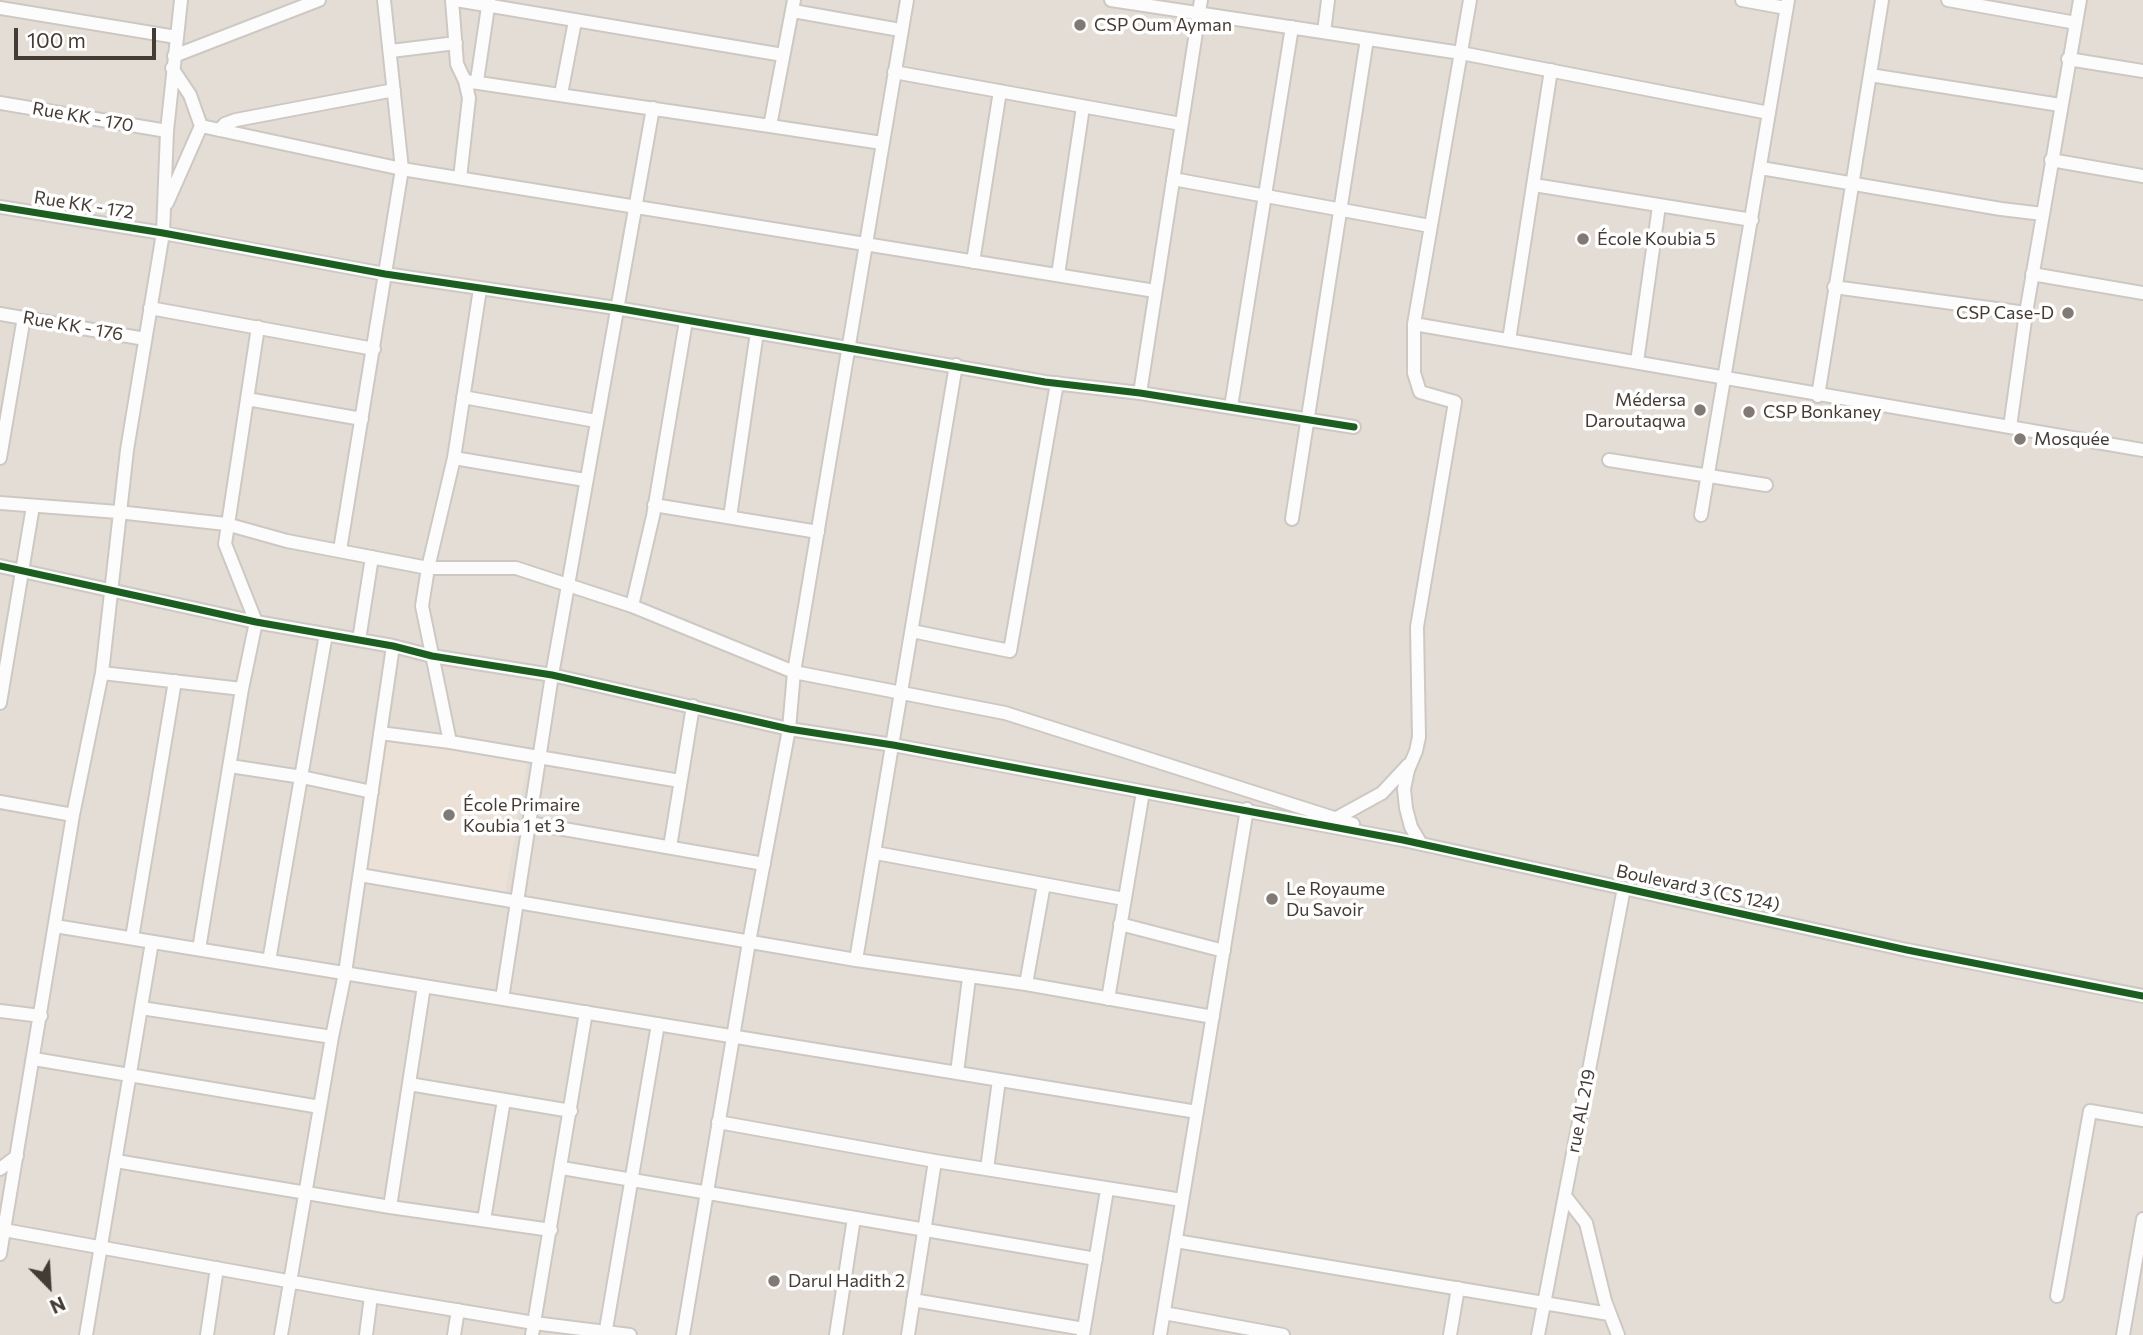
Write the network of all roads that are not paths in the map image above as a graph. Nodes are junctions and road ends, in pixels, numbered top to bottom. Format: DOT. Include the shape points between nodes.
graph roads {
  1 [pos="181,0"];
  2 [pos="319,0"];
  3 [pos="384,0"];
  4 [pos="454,0"];
  5 [pos="907,0"];
  6 [pos="1111,0"];
  7 [pos="1328,0"];
  8 [pos="1470,0"];
  9 [pos="1742,0"];
  10 [pos="1882,0"];
  11 [pos="1948,0"];
  12 [pos="2080,0"];
  13 [pos="489,3"];
  14 [pos="1787,4"];
  15 [pos="794,5"];
  16 [pos="1199,7"];
  17 [pos="0,8"];
  18 [pos="575,21"];
  19 [pos="2076,23"];
  20 [pos="1292,27"];
  21 [pos="900,30"];
  22 [pos="1324,32"];
  23 [pos="176,37"];
  24 [pos="1367,39"];
  25 [pos="456,43"];
  26 [pos="391,51"];
  27 [pos="1461,53"];
  28 [pos="783,55"];
  29 [pos="2068,58"];
  30 [pos="173,62"];
  31 [pos="1551,70"];
  32 [pos="2143,71"];
  33 [pos="894,72"];
  34 [pos="1870,75"];
  35 [pos="471,81"];
  36 [pos="394,90"];
  37 [pos="1000,91"];
  38 [pos="562,94"];
  39 [pos="0,103"];
  40 [pos="2060,105"];
  41 [pos="1083,107"];
  42 [pos="653,108"];
  43 [pos="1769,113"];
  44 [pos="1181,124"];
  45 [pos="201,126"];
  46 [pos="770,126"];
  47 [pos="219,130"];
  48 [pos="167,131"];
  49 [pos="882,143"];
  50 [pos="2051,160"];
  51 [pos="1761,168"];
  52 [pos="402,169"];
  53 [pos="2143,176"];
  54 [pos="460,178"];
  55 [pos="1173,179"];
  56 [pos="1852,182"];
  57 [pos="1534,185"];
  58 [pos="1265,194"];
  59 [pos="635,206"];
  60 [pos="1659,206"];
  61 [pos="0,207"];
  62 [pos="1340,208"];
  63 [pos="164,209"];
  64 [pos="2043,214"];
  65 [pos="1752,220"];
  66 [pos="1430,226"];
  67 [pos="163,233"];
  68 [pos="865,244"];
  69 [pos="973,262"];
  70 [pos="385,274"];
  71 [pos="2032,274"];
  72 [pos="1058,275"];
  73 [pos="1834,287"];
  74 [pos="480,289"];
  75 [pos="1155,291"];
  76 [pos="2143,293"];
  77 [pos="150,308"];
  78 [pos="616,308"];
  79 [pos="2026,313"];
  80 [pos="0,314"];
  81 [pos="24,317"];
  82 [pos="686,321"];
  83 [pos="1414,324"];
  84 [pos="258,327"];
  85 [pos="757,332"];
  86 [pos="145,339"];
  87 [pos="1509,340"];
  88 [pos="849,347"];
  89 [pos="374,349"];
  90 [pos="1637,362"];
  91 [pos="956,365"];
  92 [pos="1724,379"];
  93 [pos="6,383"];
  94 [pos="1057,383"];
  95 [pos="1140,393"];
  96 [pos="1818,396"];
  97 [pos="463,397"];
  98 [pos="247,399"];
  99 [pos="1231,407"];
  100 [pos="362,419"];
  101 [pos="1307,419"];
  102 [pos="596,421"];
  103 [pos="1354,427"];
  104 [pos="2010,427"];
  105 [pos="2143,450"];
  106 [pos="0,458"];
  107 [pos="454,458"];
  108 [pos="1609,460"];
  109 [pos="1708,476"];
  110 [pos="585,480"];
  111 [pos="1766,485"];
  112 [pos="0,503"];
  113 [pos="654,505"];
  114 [pos="33,506"];
  115 [pos="118,512"];
  116 [pos="1701,515"];
  117 [pos="730,517"];
  118 [pos="1292,519"];
  119 [pos="226,524"];
  120 [pos="818,532"];
  121 [pos="340,550"];
  122 [pos="372,557"];
  123 [pos="0,566"];
  124 [pos="428,568"];
  125 [pos="22,570"];
  126 [pos="569,585"];
  127 [pos="111,589"];
  128 [pos="632,607"];
  129 [pos="256,622"];
  130 [pos="912,631"];
  131 [pos="326,634"];
  132 [pos="359,639"];
  133 [pos="393,646"];
  134 [pos="432,656"];
  135 [pos="3,661"];
  136 [pos="794,672"];
  137 [pos="102,673"];
  138 [pos="552,675"];
  139 [pos="175,681"];
  140 [pos="242,689"];
  141 [pos="903,693"];
  142 [pos="0,703"];
  143 [pos="693,706"];
  144 [pos="789,729"];
  145 [pos="380,733"];
  146 [pos="450,742"];
  147 [pos="893,745"];
  148 [pos="539,757"];
  149 [pos="1412,759"];
  150 [pos="230,766"];
  151 [pos="302,777"];
  152 [pos="680,781"];
  153 [pos="372,792"];
  154 [pos="1143,792"];
  155 [pos="0,802"];
  156 [pos="1247,809"];
  157 [pos="73,815"];
  158 [pos="1337,818"];
  159 [pos="529,823"];
  160 [pos="1322,825"];
  161 [pos="1403,840"];
  162 [pos="1421,844"];
  163 [pos="670,847"];
  164 [pos="876,853"];
  165 [pos="764,864"];
  166 [pos="360,875"];
  167 [pos="1044,884"];
  168 [pos="1623,888"];
  169 [pos="1124,899"];
  170 [pos="516,904"];
  171 [pos="1120,924"];
  172 [pos="55,926"];
  173 [pos="132,938"];
  174 [pos="152,942"];
  175 [pos="749,942"];
  176 [pos="199,949"];
  177 [pos="1224,951"];
  178 [pos="856,960"];
  179 [pos="269,961"];
  180 [pos="345,973"];
  181 [pos="969,978"];
  182 [pos="1026,984"];
  183 [pos="424,986"];
  184 [pos="2143,996"];
  185 [pos="502,999"];
  186 [pos="1108,999"];
  187 [pos="141,1008"];
  188 [pos="0,1010"];
  189 [pos="586,1012"];
  190 [pos="41,1016"];
  191 [pos="1213,1017"];
  192 [pos="658,1024"];
  193 [pos="734,1036"];
  194 [pos="332,1037"];
  195 [pos="34,1059"];
  196 [pos="957,1073"];
  197 [pos="130,1077"];
  198 [pos="999,1080"];
  199 [pos="409,1084"];
  200 [pos="505,1100"];
  201 [pos="320,1107"];
  202 [pos="571,1111"];
  203 [pos="1197,1112"];
  204 [pos="2143,1120"];
  205 [pos="718,1122"];
  206 [pos="17,1156"];
  207 [pos="116,1161"];
  208 [pos="935,1161"];
  209 [pos="562,1168"];
  210 [pos="0,1169"];
  211 [pos="987,1169"];
  212 [pos="631,1181"];
  213 [pos="1107,1189"];
  214 [pos="306,1192"];
  215 [pos="706,1193"];
  216 [pos="1565,1196"];
  217 [pos="1182,1200"];
  218 [pos="390,1207"];
  219 [pos="854,1218"];
  220 [pos="2143,1219"];
  221 [pos="484,1220"];
  222 [pos="4,1230"];
  223 [pos="551,1230"];
  224 [pos="924,1230"];
  225 [pos="1176,1241"];
  226 [pos="101,1247"];
  227 [pos="0,1254"];
  228 [pos="1096,1259"];
  229 [pos="217,1268"];
  230 [pos="291,1281"];
  231 [pos="2137,1287"];
  232 [pos="1458,1288"];
  233 [pos="371,1296"];
  234 [pos="2057,1296"];
  235 [pos="913,1300"];
  236 [pos="1544,1303"];
  237 [pos="458,1310"];
  238 [pos="1164,1313"];
  239 [pos="1611,1317"];
  240 [pos="533,1329"];
  241 [pos="1084,1332"];
  242 [pos="1248,1332"];
  243 [pos="605,1333"];
  244 [pos="86,1335"];
  245 [pos="207,1335"];
  246 [pos="281,1335"];
  247 [pos="366,1335"];
  248 [pos="454,1335"];
  249 [pos="630,1335"];
  250 [pos="683,1335"];
  251 [pos="836,1335"];
  252 [pos="908,1335"];
  253 [pos="1160,1335"];
  254 [pos="1283,1335"];
  255 [pos="1450,1335"];
  256 [pos="1538,1335"];
  257 [pos="1610,1335"];
  258 [pos="1618,1335"];
  259 [pos="2123,1335"];
  1 -- 23 [label="street"];
  2 -- 30 [label="street"];
  3 -- 26 [label="street"];
  4 -- 13 [label="street"];
  4 -- 25 [label="street"];
  5 -- 21 [label="street"];
  6 -- 16 [label="street"];
  7 -- 22 [label="street"];
  8 -- 27 [label="street"];
  9 -- 14 [label="street"];
  10 -- 34 [label="street"];
  11 -- 19 [label="street"];
  12 -- 19 [label="street"];
  13 -- 18 [label="street"];
  13 -- 35 [label="street"];
  14 -- 43 [label="street"];
  15 -- 21 [label="street"];
  15 -- 28 [label="street"];
  16 -- 20 [label="street"];
  16 -- 44 [label="street"];
  17 -- 23 [label="street"];
  18 -- 28 [label="street"];
  18 -- 38 [label="street"];
  19 -- 29 [label="street"];
  20 -- 22 [label="street"];
  20 -- 58 [label="street"];
  21 -- 33 [label="street"];
  22 -- 24 [label="street"];
  23 -- 30 [label="street"];
  24 -- 27 [label="street"];
  24 -- 62 [label="street"];
  25 -- 26 [label="street"];
  25 -- 35 [label="street" via="457,64"];
  26 -- 36 [label="street"];
  27 -- 31 [label="street"];
  27 -- 66 [label="street"];
  28 -- 46 [label="street"];
  29 -- 32 [label="street"];
  29 -- 40 [label="street"];
  30 -- 45 [label="street"];
  30 -- 48 [label="street"];
  31 -- 43 [label="street"];
  31 -- 57 [label="street"];
  33 -- 37 [label="street"];
  33 -- 49 [label="street"];
  34 -- 40 [label="street"];
  34 -- 56 [label="street"];
  35 -- 38 [label="street"];
  35 -- 54 [label="street"];
  36 -- 47 [label="street" via="236,120"];
  36 -- 52 [label="street"];
  37 -- 41 [label="street"];
  37 -- 69 [label="street"];
  38 -- 42 [label="street"];
  39 -- 48 [label="street, Rue KK - 170"];
  40 -- 50 [label="street"];
  41 -- 44 [label="street"];
  41 -- 72 [label="street"];
  42 -- 46 [label="street"];
  42 -- 59 [label="street"];
  43 -- 51 [label="street"];
  44 -- 55 [label="street"];
  45 -- 47 [label="street"];
  45 -- 63 [label="street"];
  46 -- 49 [label="street"];
  47 -- 52 [label="street"];
  48 -- 63 [label="street"];
  49 -- 68 [label="street"];
  50 -- 53 [label="street"];
  50 -- 64 [label="street"];
  51 -- 56 [label="street"];
  51 -- 65 [label="street"];
  52 -- 54 [label="street"];
  52 -- 70 [label="street"];
  54 -- 59 [label="street"];
  55 -- 58 [label="street"];
  55 -- 75 [label="street"];
  56 -- 64 [label="street"];
  56 -- 73 [label="street"];
  57 -- 60 [label="street"];
  57 -- 87 [label="street"];
  58 -- 62 [label="street"];
  58 -- 99 [label="street"];
  59 -- 68 [label="street"];
  59 -- 78 [label="street"];
  60 -- 65 [label="street"];
  60 -- 90 [label="street"];
  61 -- 67 [label="street, Rue KK - 172"];
  62 -- 66 [label="street"];
  62 -- 101 [label="street"];
  63 -- 67 [label="street"];
  64 -- 71 [label="street"];
  65 -- 92 [label="street"];
  66 -- 83 [label="street"];
  67 -- 70 [label="street, Rue KK - 172"];
  67 -- 77 [label="street"];
  68 -- 69 [label="street"];
  68 -- 88 [label="street"];
  69 -- 72 [label="street"];
  70 -- 74 [label="street, Rue KK - 172"];
  70 -- 89 [label="street"];
  71 -- 76 [label="street"];
  71 -- 79 [label="street"];
  72 -- 75 [label="street"];
  73 -- 79 [label="street"];
  73 -- 96 [label="street"];
  74 -- 78 [label="street, Rue KK - 172"];
  74 -- 97 [label="street"];
  75 -- 95 [label="street"];
  77 -- 84 [label="street"];
  77 -- 86 [label="street"];
  78 -- 82 [label="street, Rue KK - 172"];
  78 -- 102 [label="street"];
  79 -- 104 [label="street"];
  80 -- 81 [label="street, Rue KK - 176"];
  81 -- 86 [label="street, Rue KK - 176"];
  81 -- 93 [label="street"];
  82 -- 85 [label="street, Rue KK - 172"];
  82 -- 113 [label="street"];
  83 -- 87 [label="street"];
  83 -- 149 [label="street" via="1414,373 1420,392 1455,401 1417,627 1419,737"];
  84 -- 89 [label="street"];
  84 -- 98 [label="street"];
  85 -- 88 [label="street, Rue KK - 172"];
  85 -- 117 [label="street"];
  86 -- 115 [label="street"];
  87 -- 90 [label="street"];
  88 -- 91 [label="street, Rue KK - 172"];
  88 -- 120 [label="street"];
  89 -- 100 [label="street"];
  90 -- 92 [label="street"];
  91 -- 94 [label="street, Rue KK - 172"];
  91 -- 130 [label="street"];
  92 -- 96 [label="street"];
  92 -- 109 [label="street"];
  93 -- 106 [label="street"];
  94 -- 95 [label="street, Rue KK - 172"];
  94 -- 130 [label="street" via="1010,651"];
  95 -- 99 [label="street, Rue KK - 172"];
  96 -- 104 [label="street"];
  97 -- 102 [label="street"];
  97 -- 107 [label="street"];
  98 -- 100 [label="street"];
  98 -- 119 [label="street"];
  99 -- 101 [label="street, Rue KK - 172"];
  100 -- 121 [label="street"];
  101 -- 103 [label="street, Rue KK - 172"];
  101 -- 118 [label="street"];
  102 -- 110 [label="street"];
  104 -- 105 [label="street"];
  107 -- 110 [label="street"];
  107 -- 124 [label="street"];
  108 -- 109 [label="street"];
  109 -- 111 [label="street"];
  109 -- 116 [label="street"];
  110 -- 126 [label="street"];
  112 -- 114 [label="street"];
  113 -- 117 [label="street"];
  113 -- 128 [label="street"];
  114 -- 115 [label="street"];
  114 -- 125 [label="street"];
  115 -- 119 [label="street"];
  115 -- 127 [label="street"];
  117 -- 120 [label="street"];
  119 -- 121 [label="street"];
  119 -- 129 [label="street" via="228,555"];
  120 -- 136 [label="street"];
  121 -- 122 [label="street"];
  122 -- 124 [label="street"];
  122 -- 132 [label="street"];
  123 -- 125 [label="street, Boulevard 3 (CS 124)"];
  124 -- 126 [label="street" via="516,568"];
  124 -- 134 [label="street" via="422,606"];
  125 -- 127 [label="street, Boulevard 3 (CS 124)"];
  125 -- 135 [label="street"];
  126 -- 128 [label="street"];
  126 -- 138 [label="street"];
  127 -- 129 [label="street, Boulevard 3 (CS 124)"];
  127 -- 137 [label="street"];
  128 -- 136 [label="street"];
  129 -- 131 [label="street, Boulevard 3 (CS 124)"];
  129 -- 140 [label="street"];
  130 -- 141 [label="street"];
  131 -- 132 [label="street, Boulevard 3 (CS 124)"];
  131 -- 151 [label="street"];
  132 -- 133 [label="street, Boulevard 3 (CS 124)"];
  133 -- 134 [label="street, Boulevard 3 (CS 124)"];
  133 -- 145 [label="street"];
  134 -- 138 [label="street, Boulevard 3 (CS 124)"];
  134 -- 146 [label="street"];
  135 -- 142 [label="street"];
  136 -- 141 [label="street"];
  136 -- 144 [label="street"];
  137 -- 139 [label="street"];
  137 -- 157 [label="street"];
  138 -- 143 [label="street, Boulevard 3 (CS 124)"];
  138 -- 148 [label="street"];
  139 -- 140 [label="street"];
  139 -- 173 [label="street"];
  140 -- 150 [label="street"];
  141 -- 147 [label="street"];
  141 -- 158 [label="street" via="1005,713"];
  143 -- 144 [label="street, Boulevard 3 (CS 124)"];
  143 -- 152 [label="street"];
  144 -- 147 [label="street, Boulevard 3 (CS 124)"];
  144 -- 165 [label="street"];
  145 -- 146 [label="street"];
  145 -- 153 [label="street"];
  146 -- 148 [label="street"];
  147 -- 154 [label="street, Boulevard 3 (CS 124)"];
  147 -- 164 [label="street"];
  148 -- 152 [label="street"];
  148 -- 159 [label="street"];
  149 -- 158 [label="street" via="1381,793"];
  149 -- 162 [label="street" via="1406,808"];
  150 -- 151 [label="street"];
  150 -- 176 [label="street"];
  151 -- 153 [label="street"];
  151 -- 179 [label="street"];
  152 -- 163 [label="street"];
  153 -- 166 [label="street"];
  154 -- 156 [label="street, Boulevard 3 (CS 124)"];
  154 -- 169 [label="street"];
  155 -- 157 [label="street"];
  156 -- 160 [label="street, Boulevard 3 (CS 124)"];
  156 -- 177 [label="street"];
  157 -- 172 [label="street"];
  158 -- 160 [label="street"];
  158 -- 161 [label="street"];
  159 -- 163 [label="street"];
  159 -- 170 [label="street"];
  160 -- 161 [label="street, Boulevard 3 (CS 124)"];
  161 -- 162 [label="street, Boulevard 3 (CS 124)"];
  162 -- 168 [label="street, Boulevard 3 (CS 124)"];
  163 -- 165 [label="street"];
  164 -- 167 [label="street"];
  164 -- 178 [label="street"];
  165 -- 175 [label="street"];
  166 -- 170 [label="street"];
  166 -- 180 [label="street"];
  167 -- 169 [label="street"];
  167 -- 182 [label="street"];
  168 -- 184 [label="street, Boulevard 3 (CS 124)"];
  168 -- 216 [label="street, rue AL 219"];
  169 -- 171 [label="street"];
  170 -- 175 [label="street"];
  170 -- 185 [label="street"];
  171 -- 177 [label="street"];
  171 -- 186 [label="street"];
  172 -- 173 [label="street"];
  172 -- 190 [label="street"];
  173 -- 174 [label="street"];
  174 -- 176 [label="street"];
  174 -- 187 [label="street"];
  175 -- 178 [label="street"];
  175 -- 193 [label="street"];
  176 -- 179 [label="street"];
  177 -- 191 [label="street"];
  178 -- 181 [label="street"];
  179 -- 180 [label="street"];
  180 -- 183 [label="street"];
  180 -- 194 [label="street"];
  181 -- 182 [label="street"];
  181 -- 196 [label="street"];
  182 -- 186 [label="street"];
  183 -- 185 [label="street"];
  183 -- 199 [label="street"];
  185 -- 189 [label="street"];
  186 -- 191 [label="street"];
  187 -- 194 [label="street"];
  187 -- 197 [label="street"];
  188 -- 190 [label="street"];
  189 -- 192 [label="street"];
  189 -- 202 [label="street"];
  190 -- 195 [label="street"];
  191 -- 203 [label="street"];
  192 -- 193 [label="street"];
  192 -- 212 [label="street"];
  193 -- 196 [label="street"];
  193 -- 205 [label="street"];
  194 -- 201 [label="street"];
  195 -- 197 [label="street"];
  195 -- 206 [label="street"];
  196 -- 198 [label="street"];
  197 -- 201 [label="street"];
  197 -- 207 [label="street"];
  198 -- 203 [label="street"];
  198 -- 211 [label="street"];
  199 -- 200 [label="street"];
  199 -- 218 [label="street"];
  200 -- 202 [label="street"];
  200 -- 221 [label="street"];
  201 -- 214 [label="street"];
  202 -- 209 [label="street"];
  203 -- 217 [label="street"];
  204 -- 234 [label="street" via="2090,1111"];
  205 -- 208 [label="street"];
  205 -- 215 [label="street"];
  206 -- 210 [label="street"];
  206 -- 222 [label="street"];
  207 -- 214 [label="street"];
  207 -- 226 [label="street"];
  208 -- 211 [label="street"];
  208 -- 224 [label="street"];
  209 -- 212 [label="street"];
  209 -- 223 [label="street"];
  211 -- 213 [label="street"];
  212 -- 215 [label="street"];
  212 -- 243 [label="street"];
  213 -- 217 [label="street"];
  213 -- 228 [label="street"];
  214 -- 218 [label="street"];
  214 -- 230 [label="street"];
  215 -- 219 [label="street"];
  215 -- 250 [label="street"];
  216 -- 236 [label="street, rue AL 219"];
  216 -- 239 [label="street" via="1586,1223"];
  217 -- 225 [label="street"];
  218 -- 221 [label="street"];
  219 -- 224 [label="street"];
  219 -- 251 [label="street"];
  220 -- 231 [label="street"];
  221 -- 223 [label="street"];
  222 -- 226 [label="street"];
  222 -- 227 [label="street"];
  223 -- 240 [label="street"];
  224 -- 228 [label="street"];
  224 -- 235 [label="street"];
  225 -- 232 [label="street"];
  225 -- 238 [label="street"];
  226 -- 229 [label="street"];
  226 -- 244 [label="street"];
  228 -- 241 [label="street"];
  229 -- 230 [label="street"];
  229 -- 245 [label="street"];
  230 -- 233 [label="street"];
  230 -- 246 [label="street"];
  231 -- 259 [label="street"];
  232 -- 236 [label="street"];
  232 -- 255 [label="street"];
  233 -- 237 [label="street"];
  233 -- 247 [label="street"];
  235 -- 241 [label="street"];
  235 -- 252 [label="street"];
  236 -- 239 [label="street"];
  236 -- 256 [label="street, rue AL 219"];
  237 -- 240 [label="street"];
  237 -- 248 [label="street"];
  238 -- 242 [label="street"];
  238 -- 253 [label="street"];
  239 -- 257 [label="street"];
  239 -- 258 [label="street"];
  240 -- 243 [label="street"];
  242 -- 254 [label="street"];
  243 -- 249 [label="street"];
}
